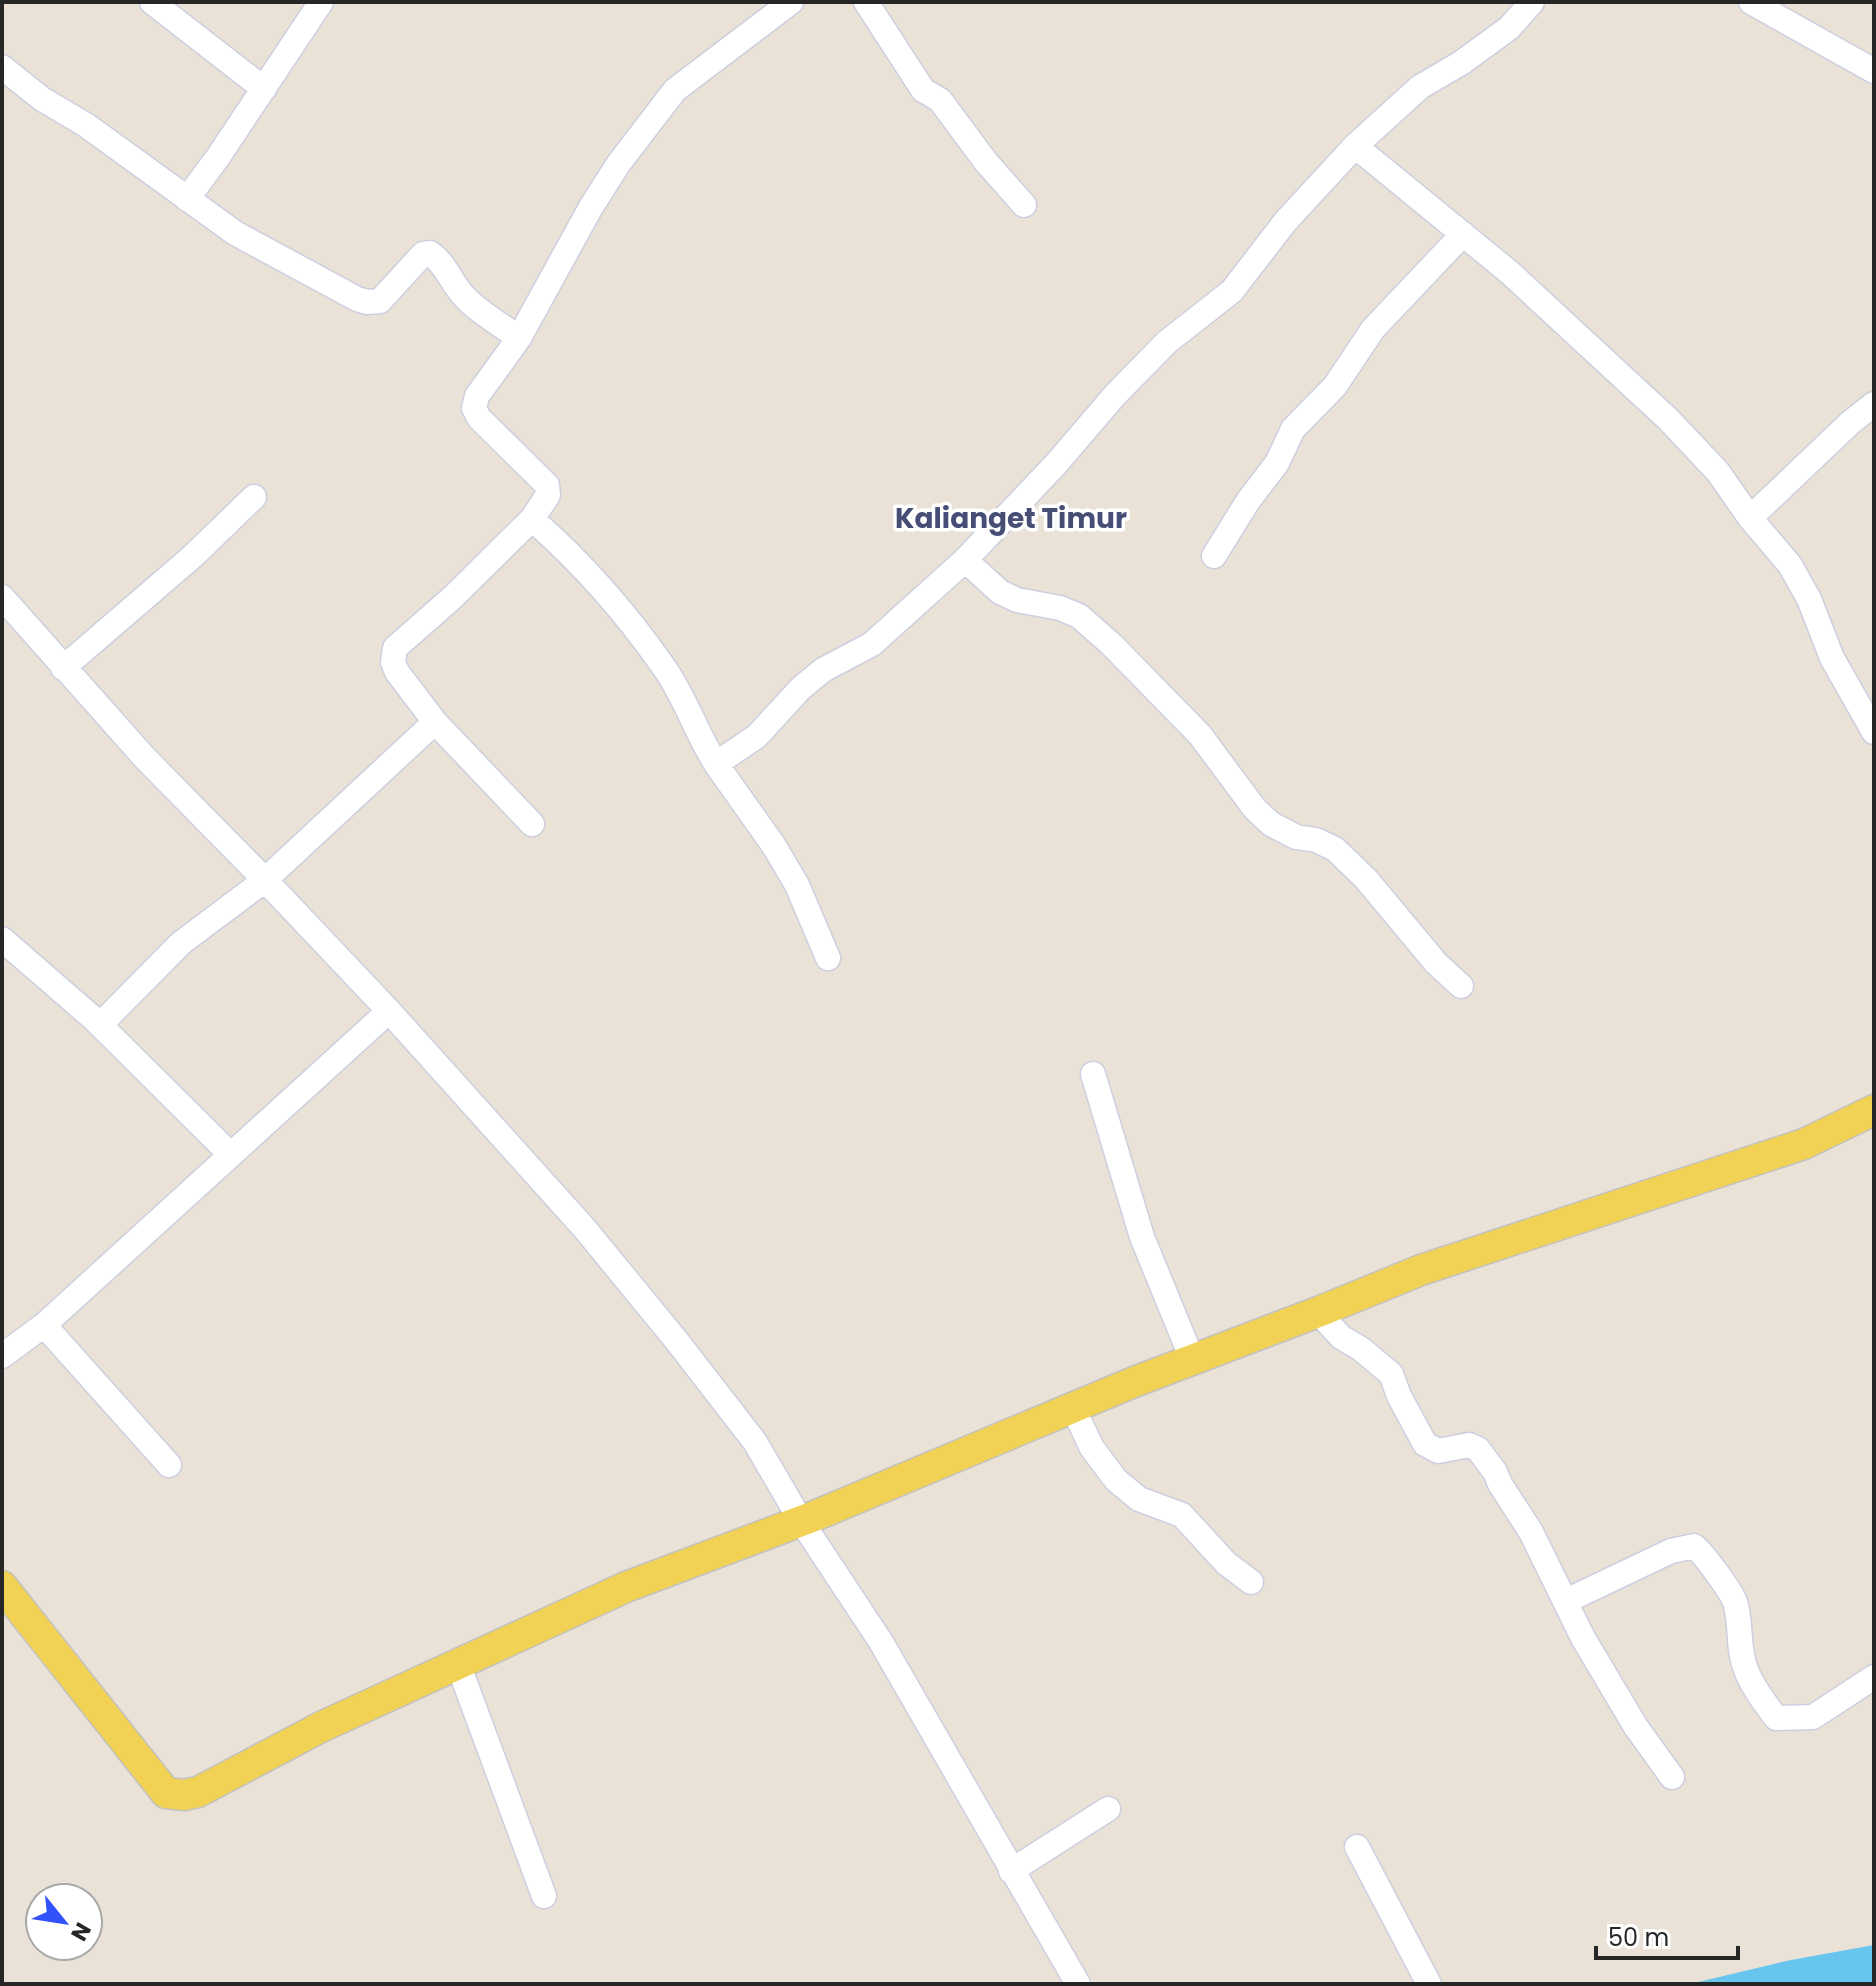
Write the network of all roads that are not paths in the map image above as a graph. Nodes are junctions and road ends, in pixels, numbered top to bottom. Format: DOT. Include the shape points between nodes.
graph roads {
  1 [pos="152,2"];
  2 [pos="321,2"];
  3 [pos="791,2"];
  4 [pos="1532,2"];
  5 [pos="1751,2"];
  6 [pos="871,4"];
  7 [pos="2,67"];
  8 [pos="1874,71"];
  9 [pos="264,89"];
  10 [pos="1355,146"];
  11 [pos="187,199"];
  12 [pos="1024,205"];
  13 [pos="1463,234"];
  14 [pos="519,338"];
  15 [pos="1874,404"];
  16 [pos="254,497"];
  17 [pos="1750,518"];
  18 [pos="532,519"];
  19 [pos="1214,556"];
  20 [pos="965,560"];
  21 [pos="2,597"];
  22 [pos="63,668"];
  23 [pos="435,722"];
  24 [pos="1874,732"];
  25 [pos="716,764"];
  26 [pos="532,824"];
  27 [pos="265,880"];
  28 [pos="2,939"];
  29 [pos="828,958"];
  30 [pos="1461,986"];
  31 [pos="389,1011"];
  32 [pos="100,1025"];
  33 [pos="1093,1074"];
  34 [pos="1874,1110"];
  35 [pos="231,1155"];
  36 [pos="1318,1312"];
  37 [pos="44,1325"];
  38 [pos="2,1356"];
  39 [pos="1192,1359"];
  40 [pos="1073,1408"];
  41 [pos="169,1465"];
  42 [pos="801,1521"];
  43 [pos="1251,1582"];
  44 [pos="2,1586"];
  45 [pos="1566,1601"];
  46 [pos="458,1664"];
  47 [pos="1874,1677"];
  48 [pos="1672,1777"];
  49 [pos="1108,1809"];
  50 [pos="1357,1847"];
  51 [pos="1011,1871"];
  52 [pos="544,1896"];
  53 [pos="1078,1984"];
  54 [pos="1429,1984"];
  1 -- 9 [label="street"];
  2 -- 9 [label="street"];
  3 -- 14 [label="street" via="675,90 658,111 591,207"];
  4 -- 10 [label="street" via="1509,28 1420,87"];
  5 -- 8 [label="street"];
  6 -- 12 [label="street" via="923,90 940,100"];
  7 -- 11 [label="street"];
  9 -- 11 [label="street"];
  10 -- 13 [label="street"];
  10 -- 20 [label="street" via="1285,222 1232,291 1125,385"];
  11 -- 14 [label="street" via="235,233 367,302 380,301 423,254 430,253 460,293"];
  13 -- 17 [label="street" via="1668,419 1718,472"];
  13 -- 19 [label="street" via="1373,329 1335,386 1293,429 1277,463"];
  14 -- 18 [label="street" via="474,408 547,485 548,495"];
  15 -- 17 [label="street"];
  16 -- 22 [label="street"];
  17 -- 24 [label="street" via="1790,565 1832,658"];
  18 -- 23 [label="street" via="395,648 397,672"];
  18 -- 25 [label="street" via="573,556 665,668"];
  20 -- 25 [label="street" via="872,644 823,670 757,736"];
  20 -- 30 [label="street" via="1008,596 1079,616 1200,735 1255,809 1296,837 1335,849"];
  21 -- 22 [label="street"];
  22 -- 27 [label="street"];
  23 -- 26 [label="street"];
  23 -- 27 [label="street"];
  25 -- 29 [label="street" via="797,885"];
  27 -- 31 [label="street"];
  27 -- 32 [label="street" via="181,943"];
  28 -- 32 [label="street"];
  31 -- 35 [label="street"];
  31 -- 42 [label="street" via="585,1229 676,1340 755,1442"];
  32 -- 35 [label="street"];
  33 -- 39 [label="street" via="1142,1237"];
  34 -- 36 [label="main road" via="1804,1144 1421,1270"];
  35 -- 37 [label="street"];
  36 -- 39 [label="main road"];
  36 -- 45 [label="street" via="1341,1337 1391,1374 1425,1444 1438,1451 1469,1445 1478,1449 1531,1532"];
  37 -- 38 [label="street"];
  37 -- 41 [label="street"];
  39 -- 40 [label="main road"];
  40 -- 42 [label="main road"];
  40 -- 43 [label="street" via="1092,1448 1116,1480 1139,1499 1182,1515"];
  42 -- 46 [label="main road" via="626,1587"];
  42 -- 51 [label="street" via="881,1642"];
  44 -- 46 [label="main road" via="146,1770 166,1793 175,1795 214,1785 321,1727"];
  45 -- 47 [label="street" via="1671,1551 1694,1546 1735,1601 1745,1669 1776,1718 1813,1717"];
  45 -- 48 [label="street" via="1636,1727"];
  46 -- 52 [label="street"];
  49 -- 51 [label="street"];
  50 -- 54 [label="street"];
  51 -- 53 [label="street"];
}
